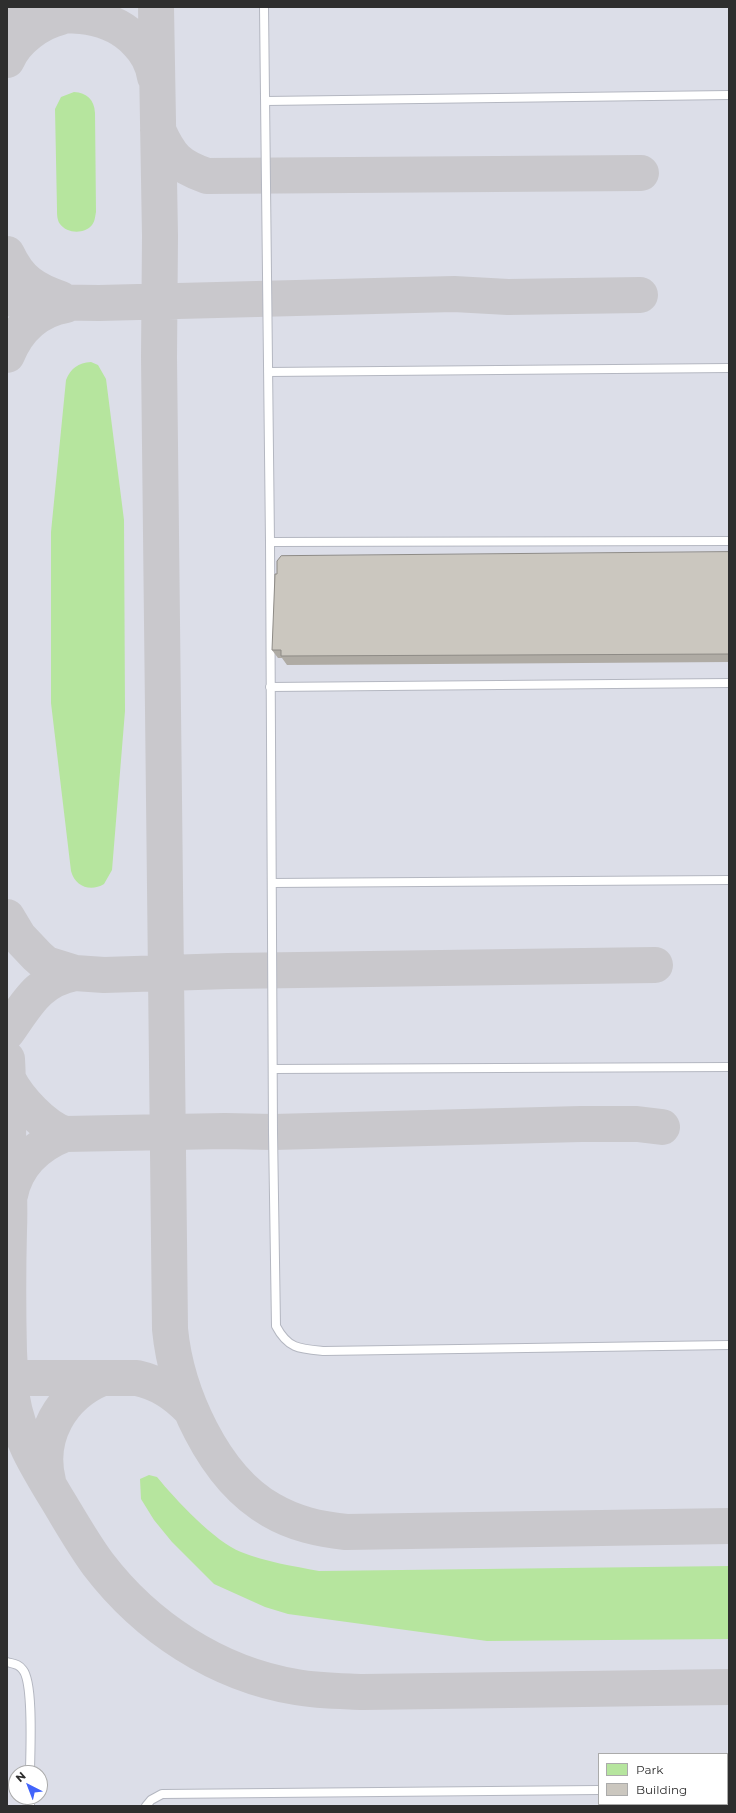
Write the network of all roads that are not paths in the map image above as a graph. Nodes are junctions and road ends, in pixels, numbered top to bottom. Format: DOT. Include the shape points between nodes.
graph roads {
  1 [pos="264,7"];
  2 [pos="729,95"];
  3 [pos="266,101"];
  4 [pos="729,368"];
  5 [pos="268,372"];
  6 [pos="729,541"];
  7 [pos="270,542"];
  8 [pos="729,682"];
  9 [pos="270,687"];
  10 [pos="729,880"];
  11 [pos="272,883"];
  12 [pos="729,1067"];
  13 [pos="273,1069"];
  14 [pos="729,1345"];
  15 [pos="7,1662"];
  16 [pos="30,1765"];
  17 [pos="598,1790"];
  18 [pos="146,1806"];
  1 -- 3 [label="lane"];
  2 -- 3 [label="lane"];
  3 -- 5 [label="lane"];
  4 -- 5 [label="lane"];
  5 -- 7 [label="lane"];
  6 -- 7 [label="lane"];
  7 -- 9 [label="lane"];
  8 -- 9 [label="lane"];
  9 -- 11 [label="lane"];
  10 -- 11 [label="lane"];
  11 -- 13 [label="lane"];
  12 -- 13 [label="lane"];
  13 -- 14 [label="lane" via="275,1316 280,1335 293,1347 324,1351"];
  15 -- 16 [label="lane" via="18,1665 24,1671 29,1689"];
  17 -- 18 [label="lane" via="162,1794"];
}
